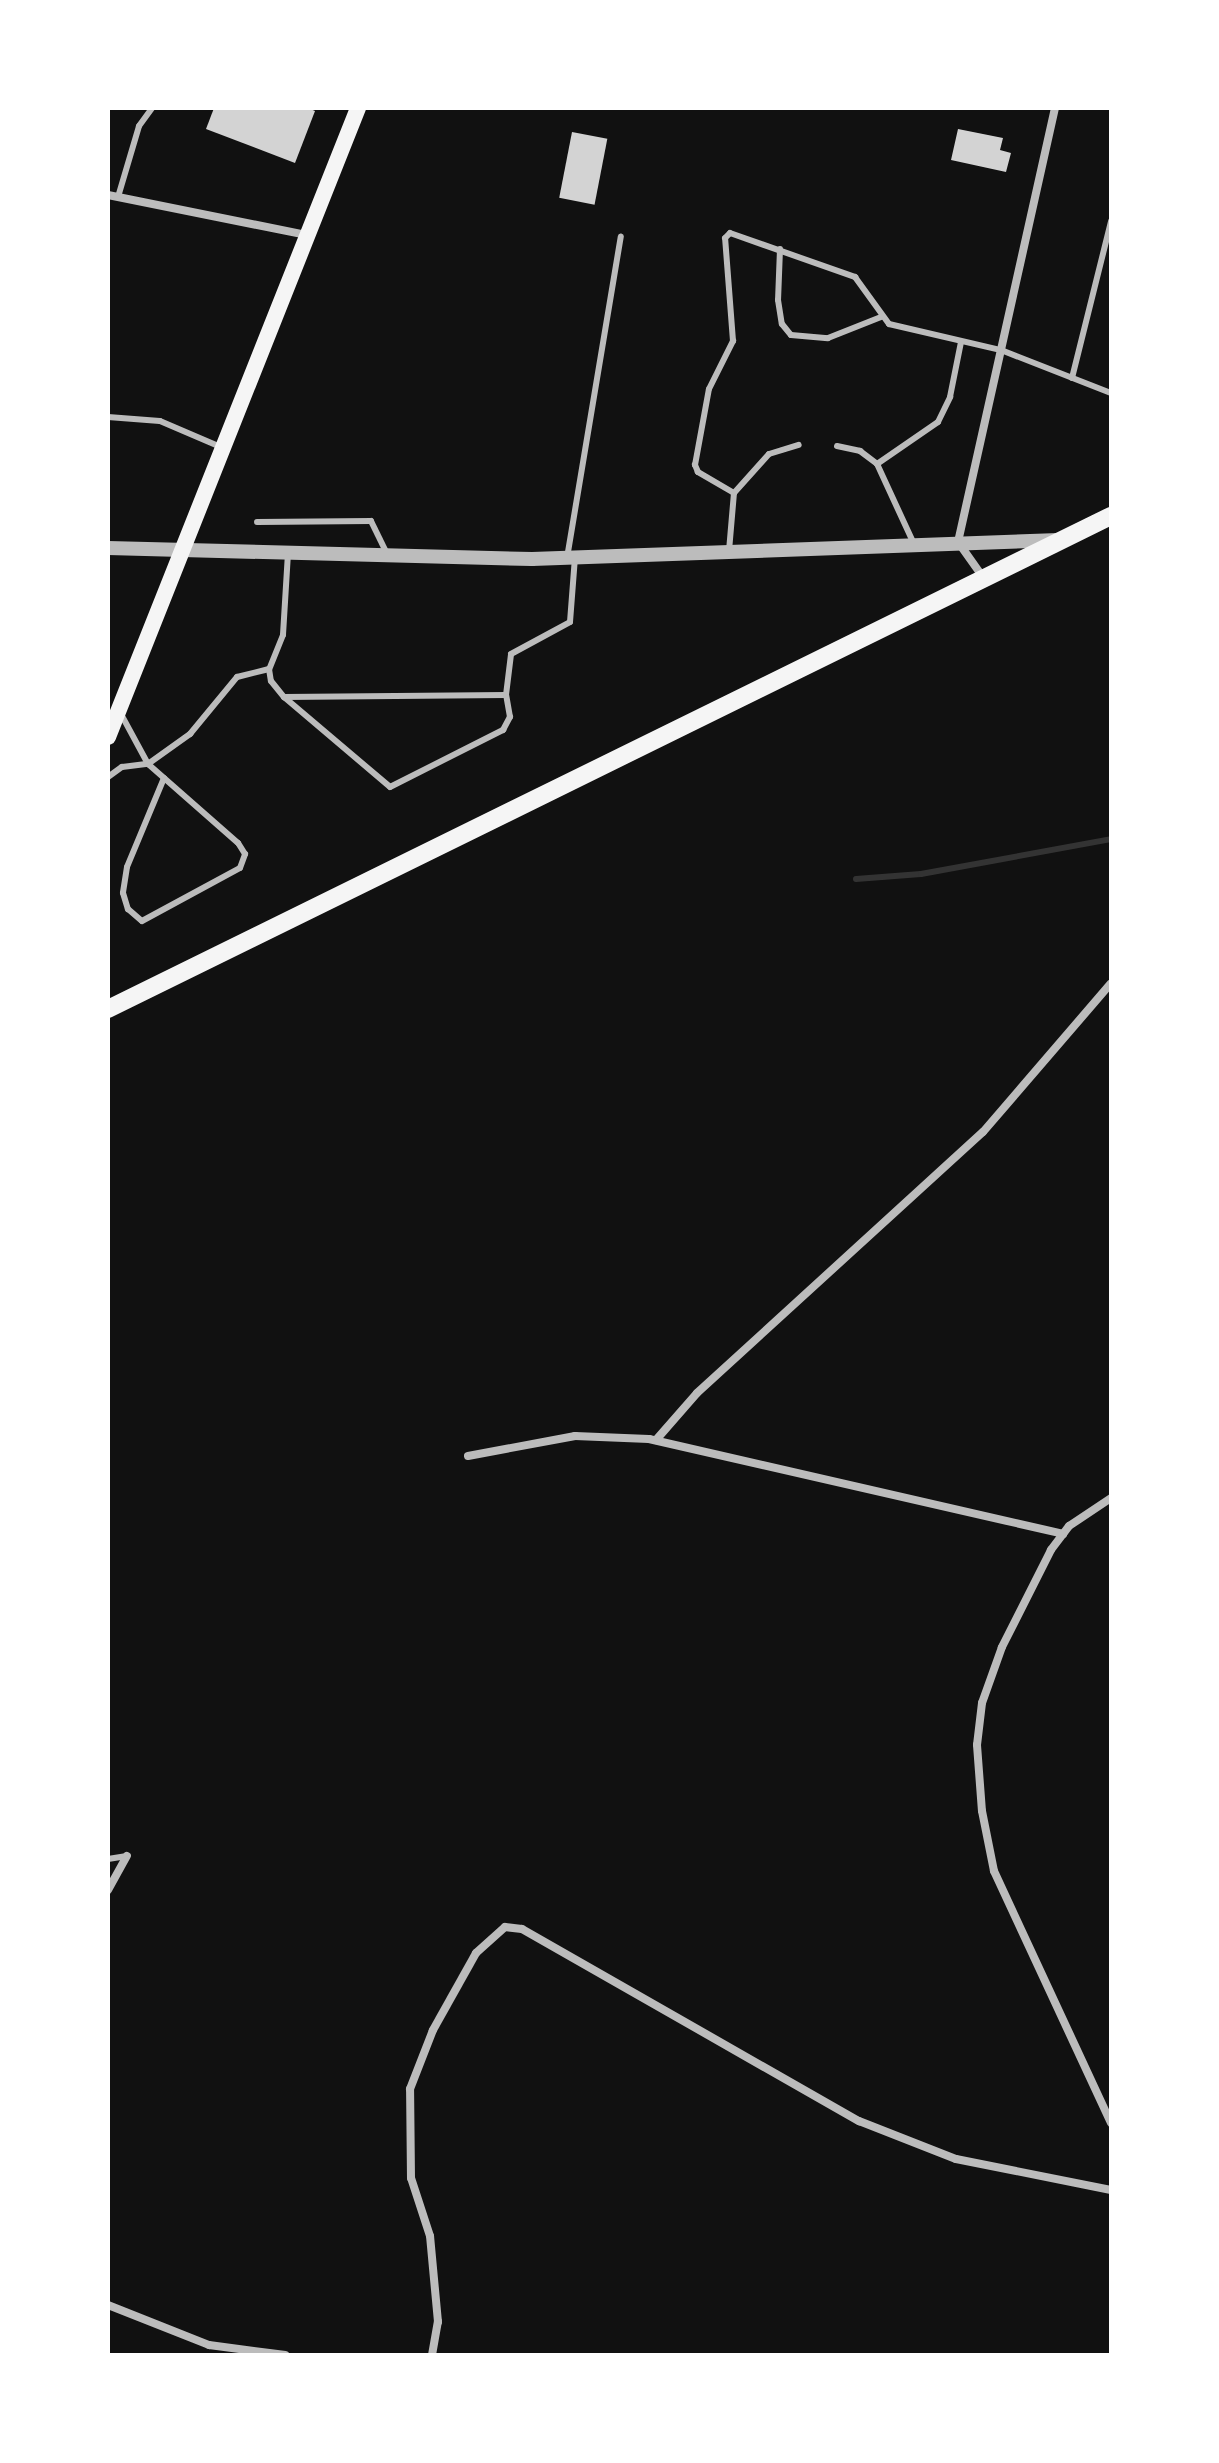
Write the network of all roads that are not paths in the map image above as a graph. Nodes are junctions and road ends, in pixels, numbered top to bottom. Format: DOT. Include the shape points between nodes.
graph roads {
  1 [pos="152,108"];
  2 [pos="358,108"];
  3 [pos="1055,108"];
  4 [pos="108,195"];
  5 [pos="118,197"];
  6 [pos="1111,221"];
  7 [pos="306,235"];
  8 [pos="621,236"];
  9 [pos="780,249"];
  10 [pos="881,317"];
  11 [pos="961,342"];
  12 [pos="1001,350"];
  13 [pos="1072,378"];
  14 [pos="1111,393"];
  15 [pos="108,417"];
  16 [pos="799,445"];
  17 [pos="837,446"];
  18 [pos="221,447"];
  19 [pos="877,464"];
  20 [pos="734,493"];
  21 [pos="1111,516"];
  22 [pos="257,522"];
  23 [pos="1070,540"];
  24 [pos="958,542"];
  25 [pos="914,544"];
  26 [pos="108,548"];
  27 [pos="181,548"];
  28 [pos="288,551"];
  29 [pos="729,551"];
  30 [pos="387,554"];
  31 [pos="571,558"];
  32 [pos="986,581"];
  33 [pos="269,669"];
  34 [pos="506,695"];
  35 [pos="284,697"];
  36 [pos="119,710"];
  37 [pos="108,737"];
  38 [pos="148,764"];
  39 [pos="108,777"];
  40 [pos="164,778"];
  41 [pos="1111,983"];
  42 [pos="108,1009"];
  43 [pos="656,1440"];
  44 [pos="468,1456"];
  45 [pos="1111,1498"];
  46 [pos="1063,1534"];
  47 [pos="127,1856"];
  48 [pos="108,1859"];
  49 [pos="108,1890"];
  50 [pos="1111,2123"];
  51 [pos="1111,2190"];
  52 [pos="108,2305"];
  53 [pos="285,2355"];
  54 [pos="432,2355"];
  1 -- 5 [label="lane" via="139,126"];
  2 -- 7 [label="main road"];
  3 -- 12 [label="street"];
  4 -- 5 [label="street"];
  5 -- 7 [label="street"];
  6 -- 13 [label="lane"];
  7 -- 18 [label="main road"];
  8 -- 31 [label="lane"];
  9 -- 10 [label="lane" via="855,277"];
  9 -- 10 [label="lane" via="778,300 782,324 791,335 828,338"];
  9 -- 20 [label="lane" via="734,233 725,238 733,341 709,389 695,465"];
  10 -- 11 [label="lane" via="904,329"];
  11 -- 12 [label="lane"];
  11 -- 19 [label="lane" via="950,397 938,422"];
  12 -- 13 [label="lane"];
  12 -- 24 [label="street"];
  13 -- 14 [label="lane"];
  15 -- 18 [label="lane" via="160,421"];
  16 -- 20 [label="lane" via="769,454"];
  17 -- 19 [label="lane" via="860,451"];
  18 -- 27 [label="main road"];
  19 -- 25 [label="lane"];
  20 -- 29 [label="lane"];
  21 -- 23 [label="main road"];
  22 -- 30 [label="lane" via="371,521"];
  23 -- 24 [label="street"];
  23 -- 32 [label="main road"];
  24 -- 25 [label="street"];
  24 -- 32 [label="street"];
  25 -- 29 [label="street"];
  26 -- 27 [label="street"];
  27 -- 28 [label="street"];
  27 -- 36 [label="main road"];
  28 -- 30 [label="street"];
  28 -- 33 [label="lane" via="283,635"];
  29 -- 31 [label="street"];
  30 -- 31 [label="street"];
  31 -- 34 [label="lane" via="570,622 511,654"];
  32 -- 42 [label="main road"];
  33 -- 35 [label="lane"];
  33 -- 38 [label="lane" via="237,677 190,734"];
  34 -- 35 [label="lane"];
  34 -- 35 [label="lane" via="510,717 503,730 390,787"];
  36 -- 37 [label="main road"];
  36 -- 38 [label="lane"];
  38 -- 39 [label="lane" via="122,767"];
  38 -- 40 [label="lane"];
  40 -- 40 [label="lane" via="245,854 240,868 142,921 128,909 123,893 127,867"];
  41 -- 43 [label="street" via="983,1132 697,1393"];
  43 -- 44 [label="street" via="575,1436"];
  43 -- 46 [label="street"];
  45 -- 46 [label="street"];
  46 -- 50 [label="street" via="1013,1623 982,1703 978,1778 994,1871"];
  47 -- 48 [label="lane"];
  47 -- 49 [label="street"];
  51 -- 54 [label="street" via="956,2159 859,2121 522,1929 505,1927 476,1953 433,2030 410,2089 411,2178 430,2236 438,2322"];
  52 -- 53 [label="street" via="209,2345"];
}
